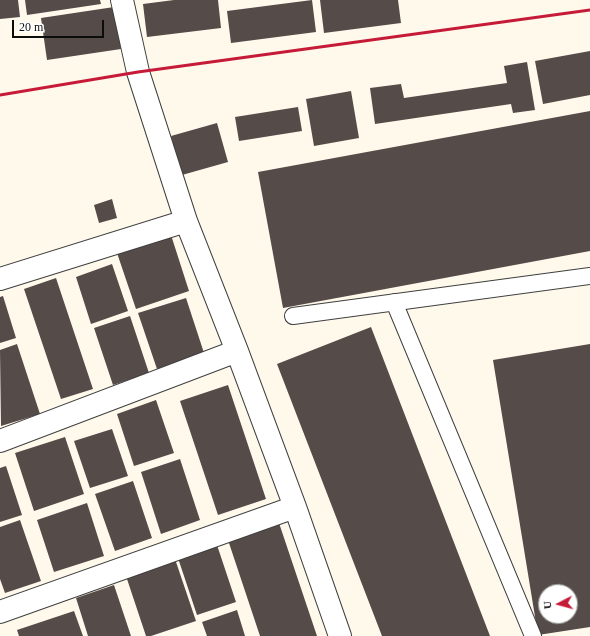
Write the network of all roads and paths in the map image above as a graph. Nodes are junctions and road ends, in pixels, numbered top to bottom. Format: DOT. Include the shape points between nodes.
graph roads {
  1 [pos="122,0"];
  2 [pos="186,221"];
  3 [pos="590,276"];
  4 [pos="0,279"];
  5 [pos="394,302"];
  6 [pos="293,316"];
  7 [pos="237,351"];
  8 [pos="0,441"];
  9 [pos="295,507"];
  10 [pos="0,612"];
  11 [pos="340,636"];
  12 [pos="533,636"];
  1 -- 2 [label="street" via="138,72"];
  2 -- 4 [label="street"];
  2 -- 7 [label="street"];
  3 -- 5 [label="lane"];
  5 -- 6 [label="lane"];
  5 -- 12 [label="lane"];
  7 -- 8 [label="street"];
  7 -- 9 [label="street"];
  9 -- 10 [label="street"];
  9 -- 11 [label="street"];
}
